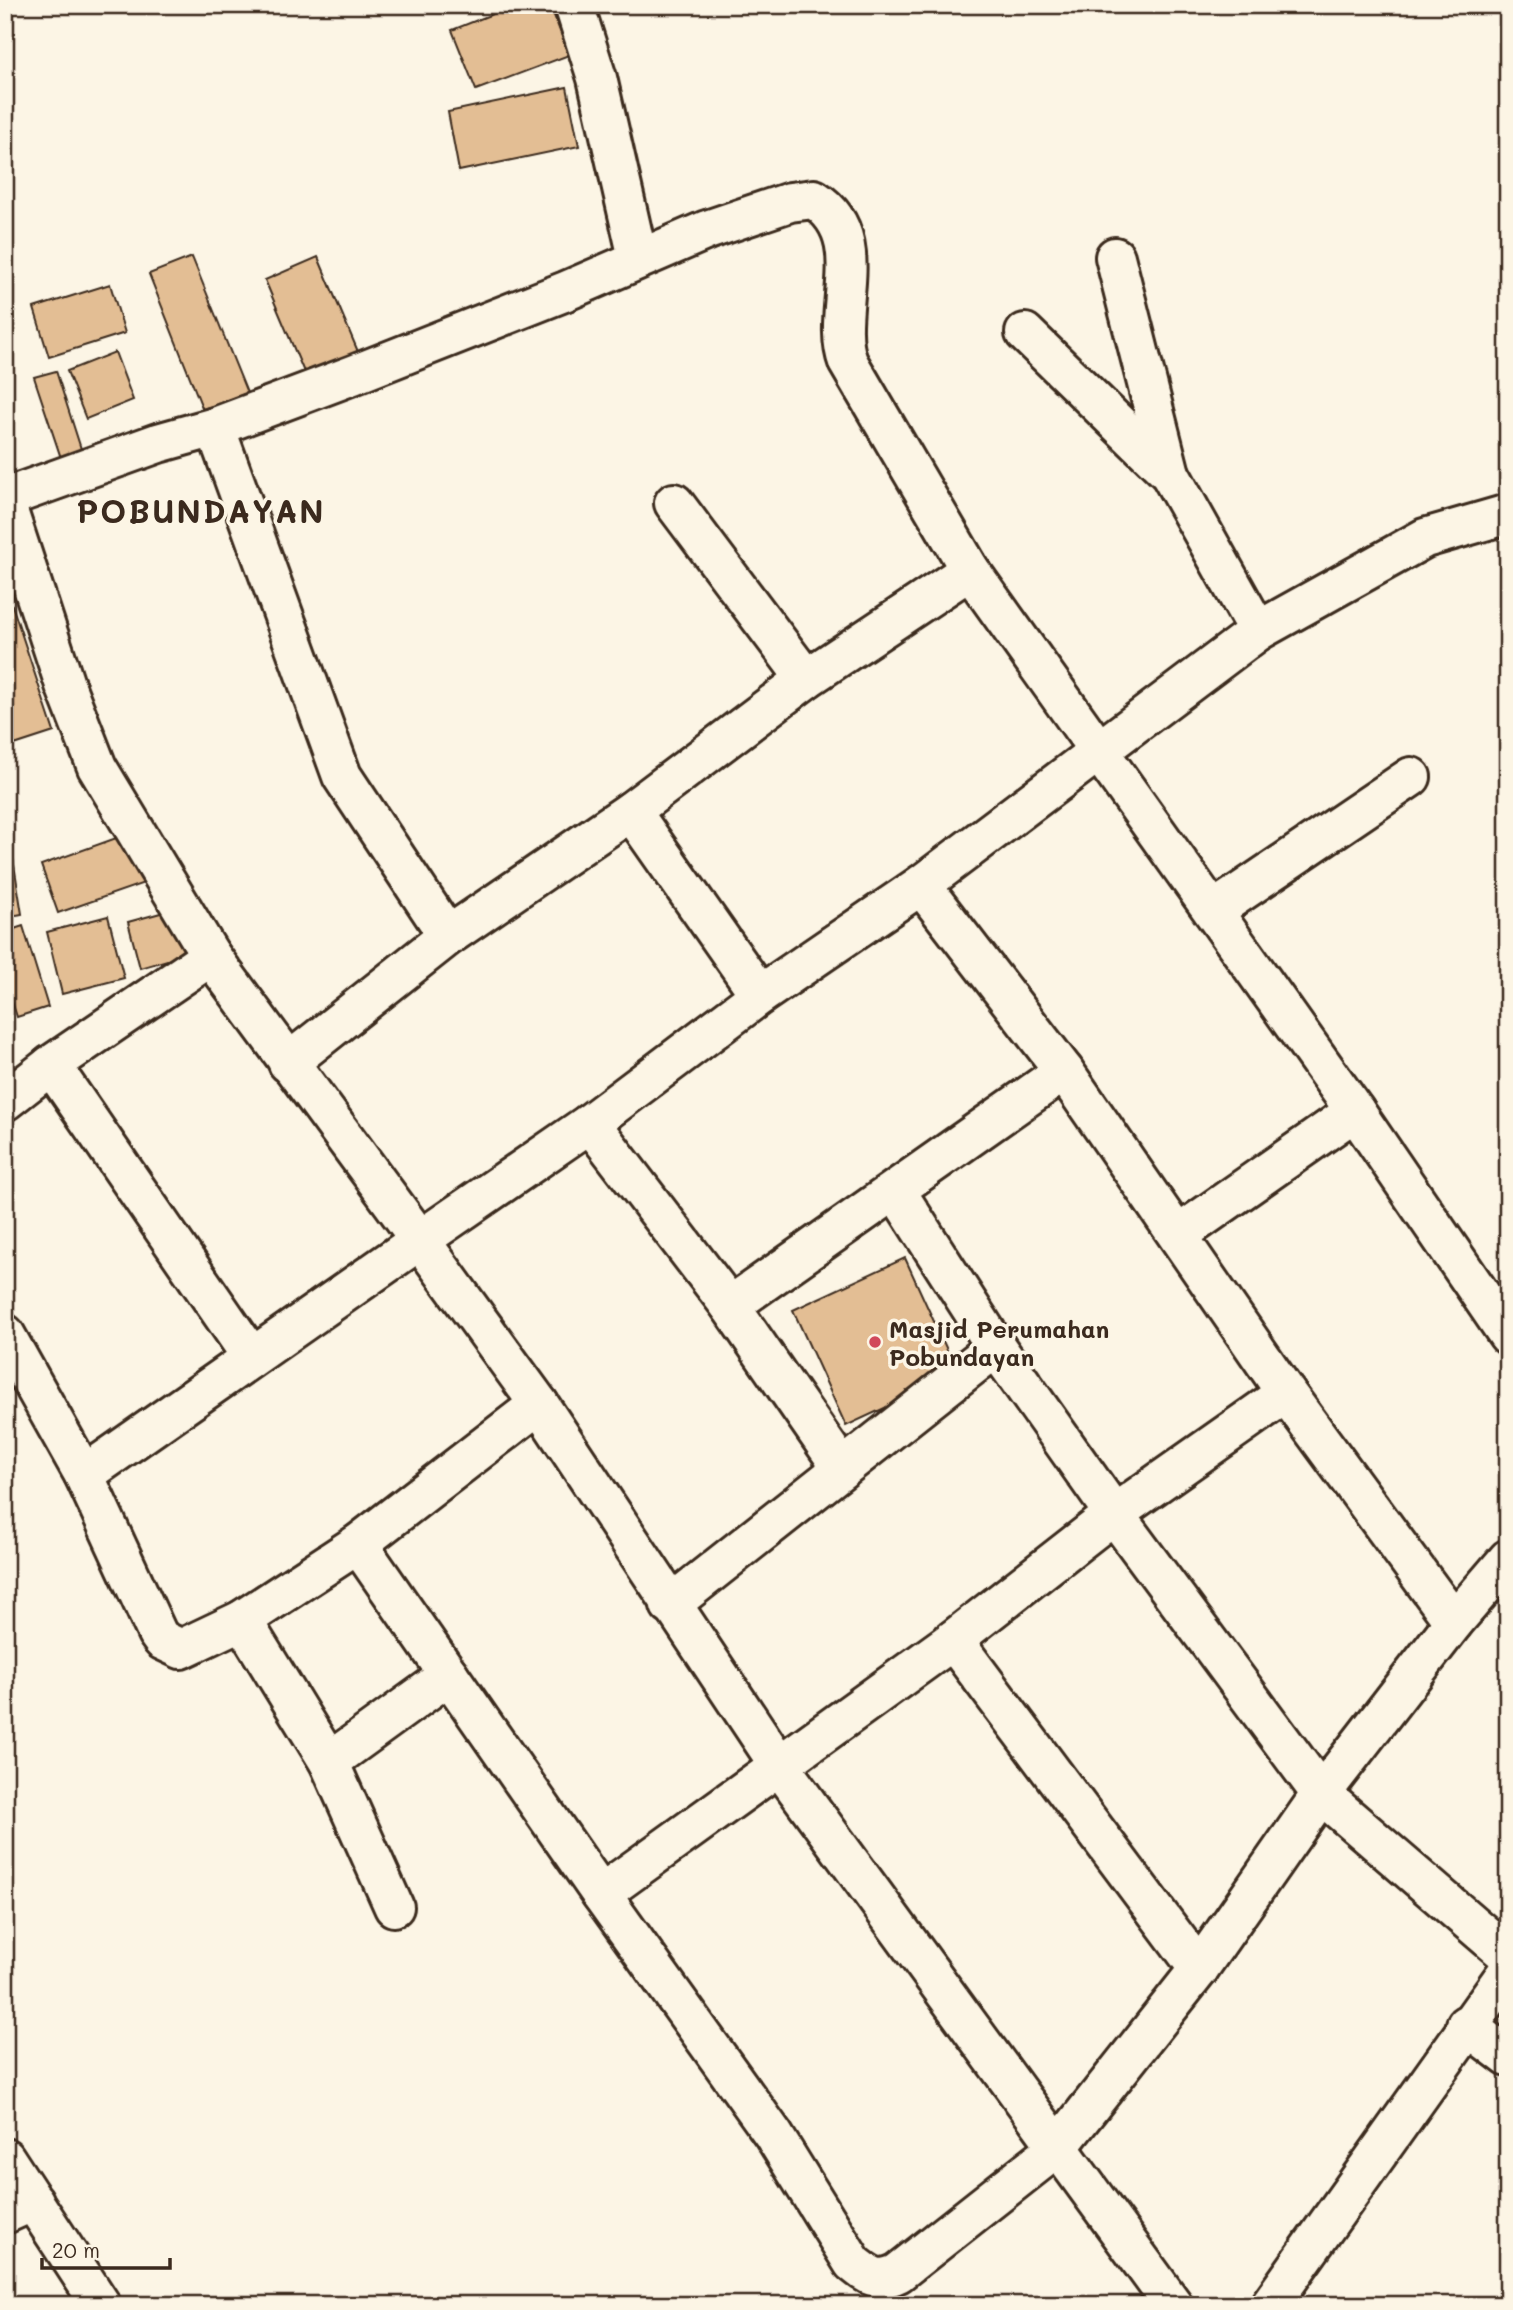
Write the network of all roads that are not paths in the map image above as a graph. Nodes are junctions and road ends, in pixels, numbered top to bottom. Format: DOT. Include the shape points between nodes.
graph roads {
  1 [pos="574,5"];
  2 [pos="1115,257"];
  3 [pos="638,258"];
  4 [pos="1025,333"];
  5 [pos="215,427"];
  6 [pos="1170,474"];
  7 [pos="5,500"];
  8 [pos="674,503"];
  9 [pos="1508,514"];
  10 [pos="970,570"];
  11 [pos="1258,631"];
  12 [pos="806,679"];
  13 [pos="1100,749"];
  14 [pos="1411,777"];
  15 [pos="631,811"];
  16 [pos="921,885"];
  17 [pos="1213,911"];
  18 [pos="447,936"];
  19 [pos="212,956"];
  20 [pos="760,995"];
  21 [pos="288,1063"];
  22 [pos="51,1065"];
  23 [pos="1064,1071"];
  24 [pos="5,1101"];
  25 [pos="1355,1111"];
  26 [pos="590,1123"];
  27 [pos="896,1191"];
  28 [pos="1178,1236"];
  29 [pos="420,1240"];
  30 [pos="730,1306"];
  31 [pos="5,1334"];
  32 [pos="1508,1335"];
  33 [pos="996,1347"];
  34 [pos="251,1356"];
  35 [pos="1286,1393"];
  36 [pos="539,1404"];
  37 [pos="842,1468"];
  38 [pos="84,1475"];
  39 [pos="1114,1514"];
  40 [pos="358,1544"];
  41 [pos="1508,1559"];
  42 [pos="670,1605"];
  43 [pos="242,1620"];
  44 [pos="1454,1622"];
  45 [pos="953,1640"];
  46 [pos="449,1675"];
  47 [pos="329,1762"];
  48 [pos="779,1765"];
  49 [pos="1321,1794"];
  50 [pos="601,1894"];
  51 [pos="394,1907"];
  52 [pos="1508,1955"];
  53 [pos="1199,1969"];
  54 [pos="1508,1971"];
  55 [pos="1466,2025"];
  56 [pos="1508,2057"];
  57 [pos="1059,2146"];
  58 [pos="5,2158"];
  59 [pos="19,2207"];
  60 [pos="101,2305"];
  61 [pos="1172,2305"];
  62 [pos="1270,2305"];
  1 -- 3 [label="main road" via="597,78"];
  2 -- 6 [label="main road"];
  3 -- 5 [label="main road" via="566,291"];
  3 -- 10 [label="main road" via="790,202 814,199 829,209 841,232 846,268 843,348 848,362"];
  4 -- 6 [label="main road"];
  5 -- 7 [label="main road" via="158,443"];
  5 -- 18 [label="main road" via="342,776"];
  6 -- 11 [label="main road"];
  7 -- 19 [label="main road" via="97,768"];
  8 -- 12 [label="main road"];
  9 -- 11 [label="main road" via="1425,538"];
  10 -- 12 [label="main road"];
  10 -- 13 [label="main road"];
  11 -- 13 [label="main road"];
  12 -- 15 [label="main road"];
  13 -- 16 [label="main road"];
  13 -- 17 [label="main road"];
  14 -- 17 [label="main road"];
  15 -- 18 [label="main road"];
  15 -- 20 [label="main road"];
  16 -- 20 [label="main road"];
  16 -- 23 [label="main road"];
  17 -- 25 [label="main road"];
  18 -- 21 [label="main road"];
  19 -- 21 [label="main road"];
  19 -- 22 [label="main road"];
  20 -- 26 [label="main road"];
  21 -- 29 [label="main road"];
  22 -- 24 [label="main road"];
  22 -- 34 [label="main road"];
  23 -- 27 [label="main road"];
  23 -- 28 [label="main road"];
  25 -- 28 [label="main road"];
  25 -- 32 [label="main road"];
  26 -- 29 [label="main road"];
  26 -- 30 [label="main road"];
  27 -- 30 [label="main road"];
  27 -- 33 [label="main road"];
  28 -- 35 [label="main road"];
  29 -- 34 [label="main road"];
  29 -- 36 [label="main road"];
  30 -- 37 [label="main road"];
  31 -- 38 [label="main road"];
  33 -- 37 [label="main road"];
  33 -- 39 [label="main road"];
  34 -- 38 [label="main road"];
  35 -- 39 [label="main road"];
  35 -- 44 [label="main road"];
  36 -- 40 [label="main road"];
  36 -- 42 [label="main road"];
  37 -- 42 [label="main road"];
  38 -- 43 [label="main road" via="162,1640 181,1648"];
  39 -- 45 [label="main road"];
  39 -- 49 [label="main road"];
  40 -- 43 [label="main road"];
  40 -- 46 [label="main road"];
  41 -- 44 [label="main road"];
  42 -- 48 [label="main road"];
  43 -- 47 [label="main road"];
  44 -- 49 [label="main road"];
  45 -- 48 [label="main road"];
  45 -- 53 [label="main road"];
  46 -- 47 [label="main road"];
  46 -- 50 [label="main road"];
  47 -- 51 [label="main road"];
  48 -- 50 [label="main road"];
  48 -- 57 [label="main road"];
  49 -- 52 [label="main road"];
  49 -- 53 [label="main road"];
  50 -- 57 [label="main road" via="773,2134 853,2263 870,2277 880,2280 898,2273"];
  53 -- 57 [label="main road"];
  54 -- 55 [label="main road"];
  55 -- 56 [label="main road"];
  55 -- 62 [label="main road"];
  57 -- 61 [label="main road"];
  58 -- 59 [label="main road"];
  59 -- 60 [label="main road"];
}
